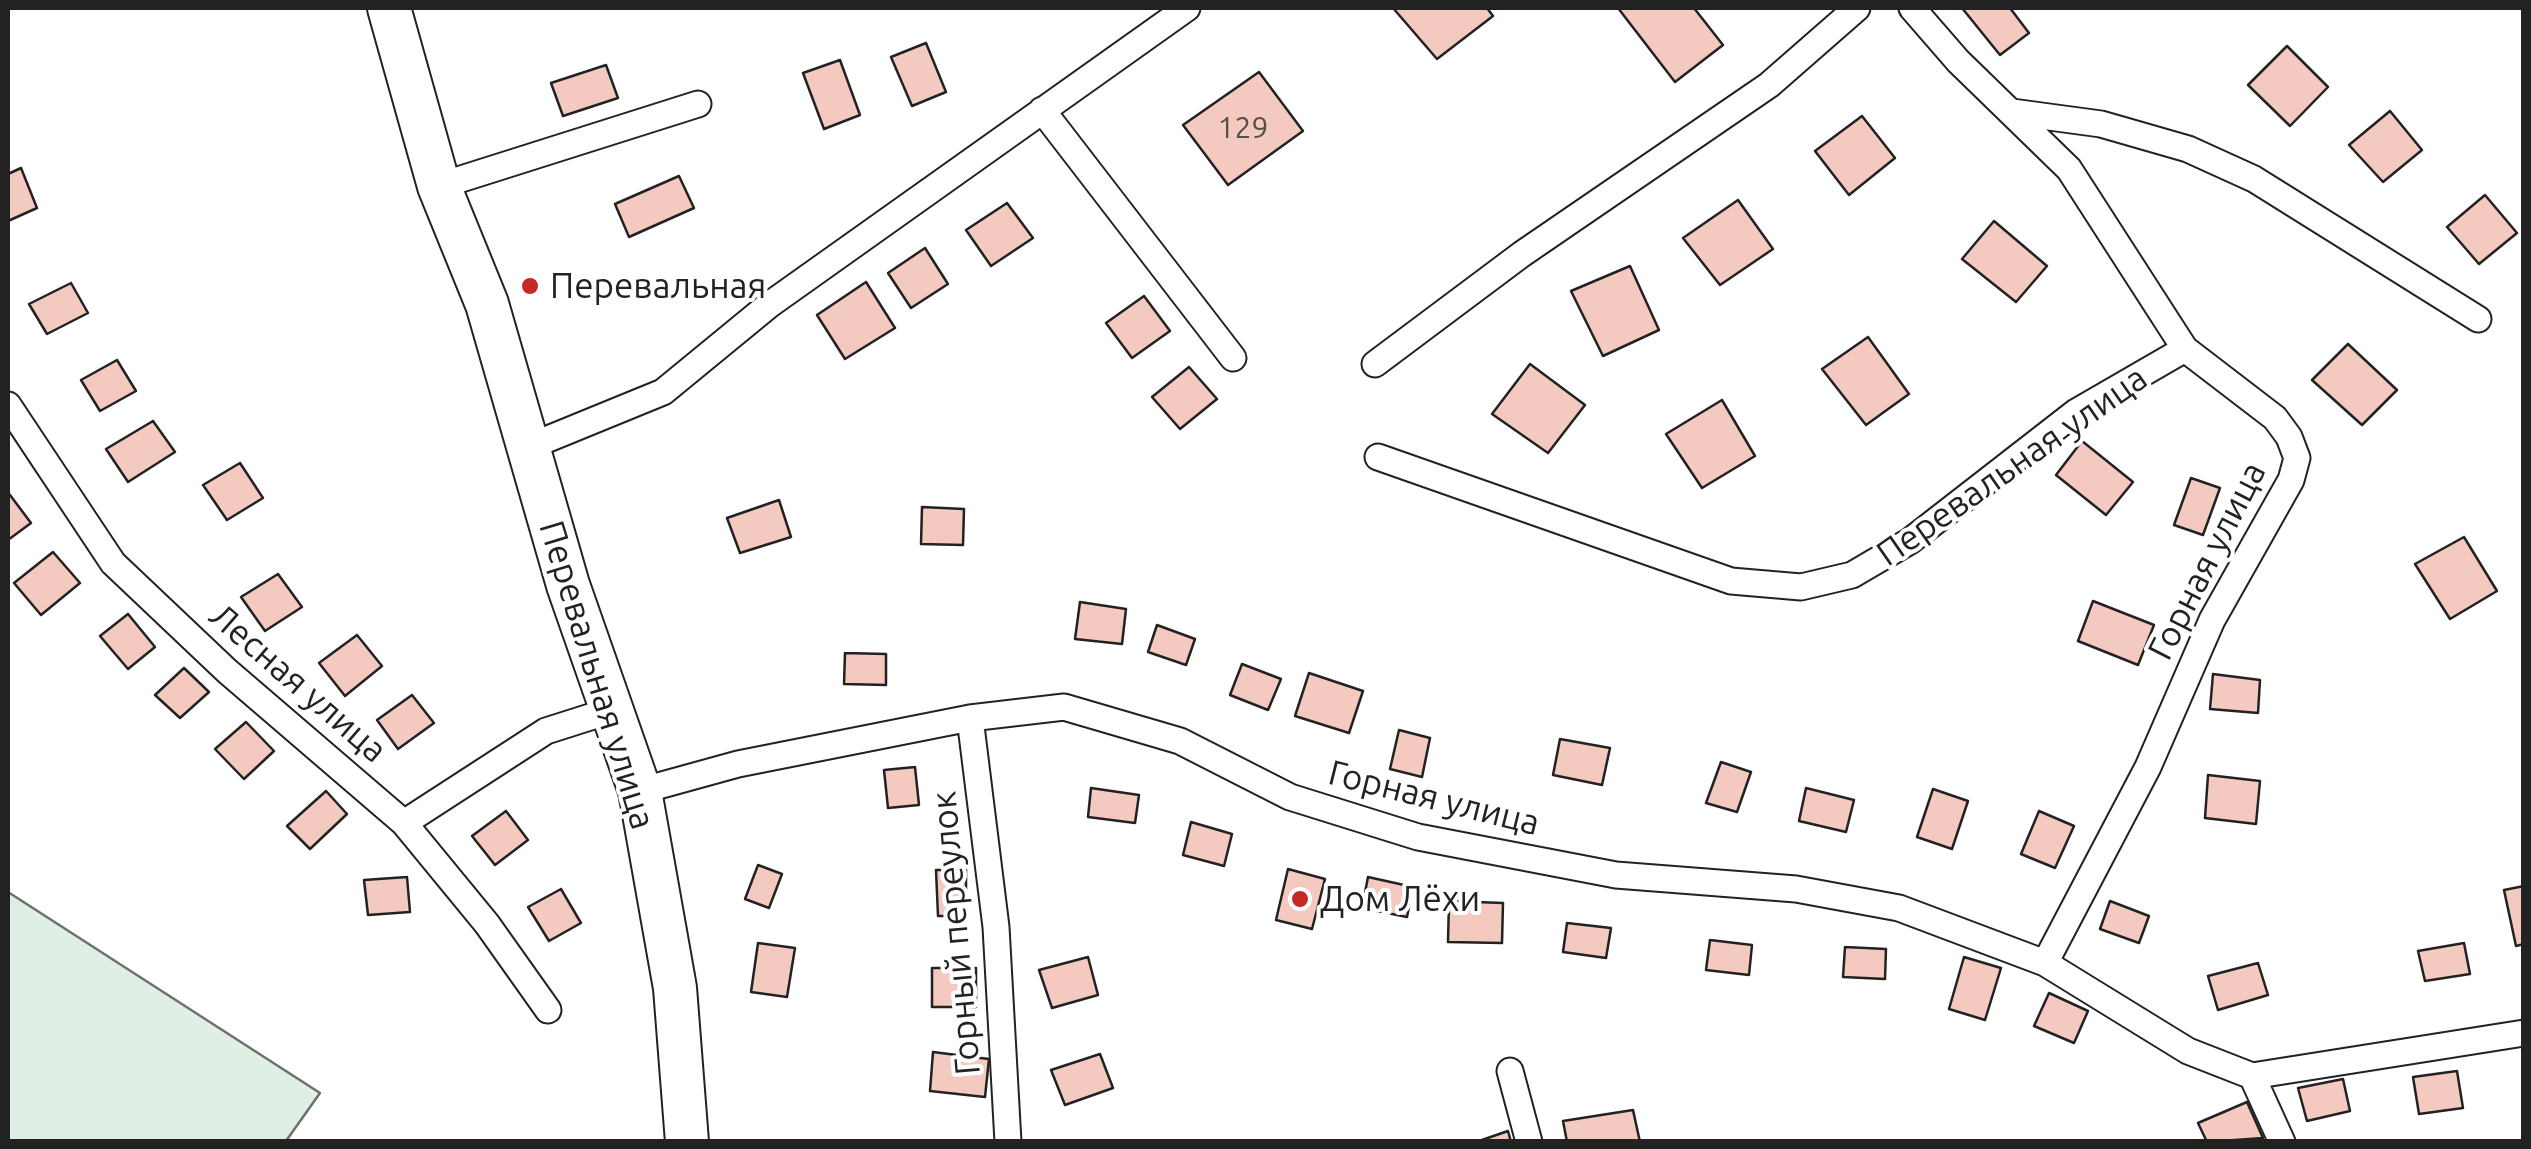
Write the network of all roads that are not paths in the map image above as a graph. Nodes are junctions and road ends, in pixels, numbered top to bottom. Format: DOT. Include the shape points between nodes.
graph roads {
  1 [pos="389,8"];
  2 [pos="1187,8"];
  3 [pos="1857,8"];
  4 [pos="1912,8"];
  5 [pos="698,104"];
  6 [pos="1042,110"];
  7 [pos="2012,112"];
  8 [pos="438,186"];
  9 [pos="2478,319"];
  10 [pos="2185,349"];
  11 [pos="1233,358"];
  12 [pos="1374,364"];
  13 [pos="8,404"];
  14 [pos="526,448"];
  15 [pos="1378,457"];
  16 [pos="609,711"];
  17 [pos="970,718"];
  18 [pos="640,791"];
  19 [pos="404,823"];
  20 [pos="2045,962"];
  21 [pos="548,1010"];
  22 [pos="2524,1034"];
  23 [pos="1510,1071"];
  24 [pos="2252,1076"];
  25 [pos="687,1142"];
  26 [pos="1008,1142"];
  27 [pos="1528,1142"];
  28 [pos="2282,1142"];
  1 -- 8 [label="highway, Перевальная улица"];
  2 -- 6 [label="street"];
  3 -- 12 [label="street" via="1769,85"];
  4 -- 7 [label="street, Горная улица"];
  5 -- 8 [label="street"];
  6 -- 11 [label="street"];
  6 -- 14 [label="street" via="768,305 663,392"];
  7 -- 9 [label="street" via="2101,124 2188,149 2254,179"];
  7 -- 10 [label="street, Горная улица" via="2068,169"];
  8 -- 14 [label="highway, Перевальная улица" via="487,304"];
  10 -- 15 [label="street, Перевальная улица" via="2076,412 1910,542 1852,575 1802,586 1731,581"];
  10 -- 20 [label="street, Горная улица" via="2274,418 2297,458 2292,480 2212,620 2148,767"];
  13 -- 19 [label="street, Лесная улица" via="113,564"];
  14 -- 16 [label="highway, Перевальная улица"];
  16 -- 18 [label="highway, Перевальная улица"];
  16 -- 19 [label="street" via="546,731"];
  17 -- 18 [label="street, Горная улица" via="738,764"];
  17 -- 20 [label="street, Горная улица" via="1064,706 1180,741 1290,797 1418,837 1616,875 1796,889 1899,908"];
  17 -- 26 [label="street, Горный переулок" via="996,926"];
  18 -- 25 [label="highway, Перевальная улица" via="675,988"];
  19 -- 21 [label="street, Лесная улица"];
  20 -- 24 [label="street, Горная улица" via="2188,1051"];
  22 -- 24 [label="street"];
  23 -- 27 [label="street"];
  24 -- 28 [label="street"];
}
